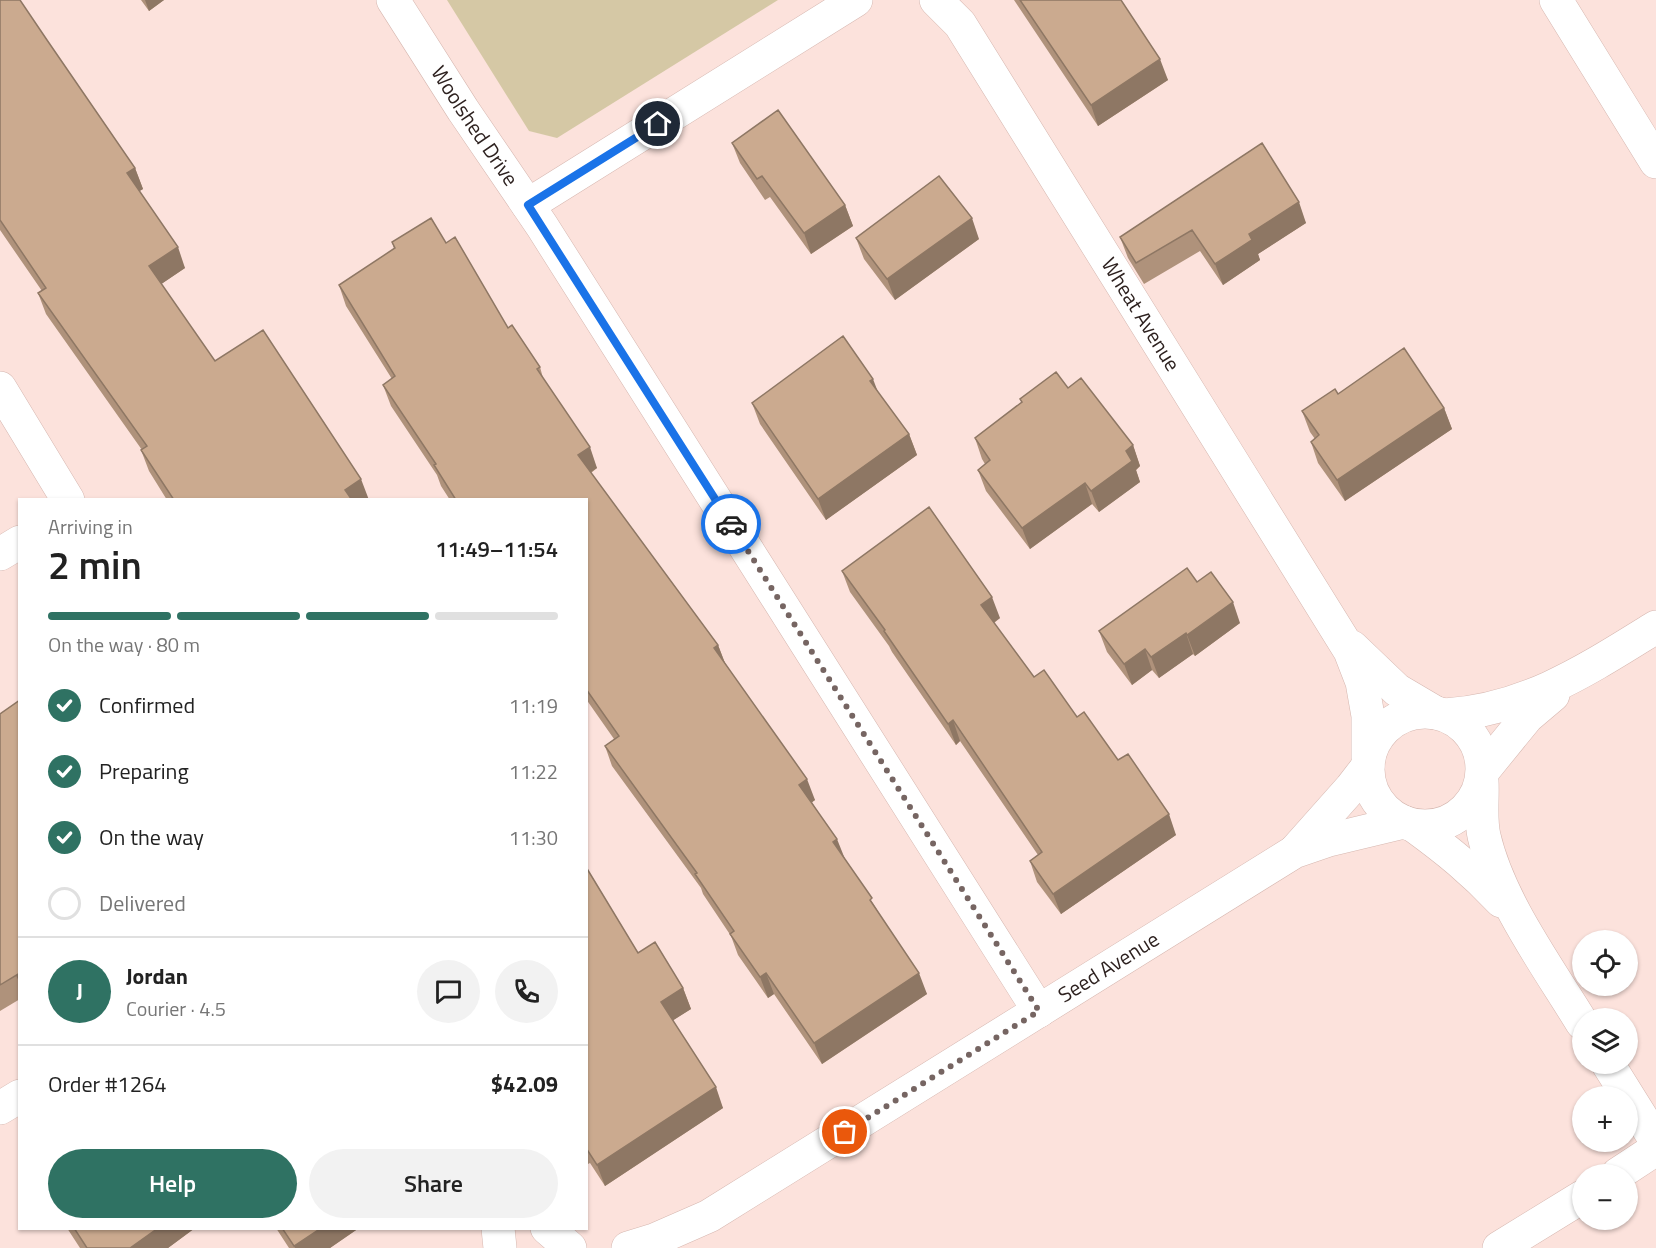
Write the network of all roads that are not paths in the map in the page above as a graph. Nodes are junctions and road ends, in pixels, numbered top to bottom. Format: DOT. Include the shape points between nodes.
graph roads {
  1 [pos="393,0"];
  2 [pos="856,0"];
  3 [pos="936,0"];
  4 [pos="1556,0"];
  5 [pos="1656,162"];
  6 [pos="528,205"];
  7 [pos="0,388"];
  8 [pos="67,498"];
  9 [pos="18,543"];
  10 [pos="0,554"];
  11 [pos="1656,627"];
  12 [pos="1340,635"];
  13 [pos="1573,678"];
  14 [pos="1441,714"];
  15 [pos="1368,762"];
  16 [pos="1482,776"];
  17 [pos="1409,824"];
  18 [pos="1294,852"];
  19 [pos="1517,917"];
  20 [pos="1573,1008"];
  21 [pos="1039,1011"];
  22 [pos="1614,1074"];
  23 [pos="18,1097"];
  24 [pos="0,1108"];
  25 [pos="1656,1141"];
  26 [pos="1656,1149"];
  27 [pos="1633,1164"];
  28 [pos="1572,1203"];
  29 [pos="709,1216"];
  30 [pos="498,1230"];
  31 [pos="549,1230"];
  32 [pos="500,1248"];
  33 [pos="570,1248"];
  34 [pos="628,1248"];
  35 [pos="672,1248"];
  36 [pos="1499,1248"];
  1 -- 6 [label="street, Woolshed Drive"];
  2 -- 6 [label="street"];
  3 -- 12 [label="street, Wheat Avenue" via="960,24"];
  4 -- 5 [label="street"];
  6 -- 21 [label="street, Woolshed Drive"];
  7 -- 8 [label="street"];
  9 -- 10 [label="street"];
  11 -- 13 [label="street"];
  12 -- 14 [label="street, Wheat Avenue" via="1398,690"];
  12 -- 15 [label="street, Wheat Avenue" via="1362,682 1368,716"];
  13 -- 14 [label="street" via="1518,702 1473,714"];
  13 -- 16 [label="street" via="1527,717"];
  14 -- 15 [label="street" via="1418,712 1401,716 1380,733"];
  14 -- 16 [label="street" via="1468,730 1478,745"];
  15 -- 17 [label="street" via="1368,775 1378,801"];
  15 -- 18 [label="street, Seed Avenue" via="1351,788"];
  16 -- 17 [label="street" via="1476,798 1450,822 1432,827"];
  16 -- 19 [label="street" via="1484,834 1493,865"];
  17 -- 18 [label="street, Seed Avenue" via="1329,840"];
  17 -- 19 [label="street" via="1469,868"];
  18 -- 21 [label="street, Seed Avenue"];
  19 -- 20 [label="street"];
  21 -- 29 [label="street, Seed Avenue"];
  22 -- 25 [label="street"];
  23 -- 24 [label="street"];
  26 -- 27 [label="street"];
  28 -- 36 [label="street"];
  29 -- 34 [label="street, Seed Avenue"];
  29 -- 35 [label="street, Seed Avenue"];
  30 -- 32 [label="street"];
  31 -- 33 [label="street"];
}
